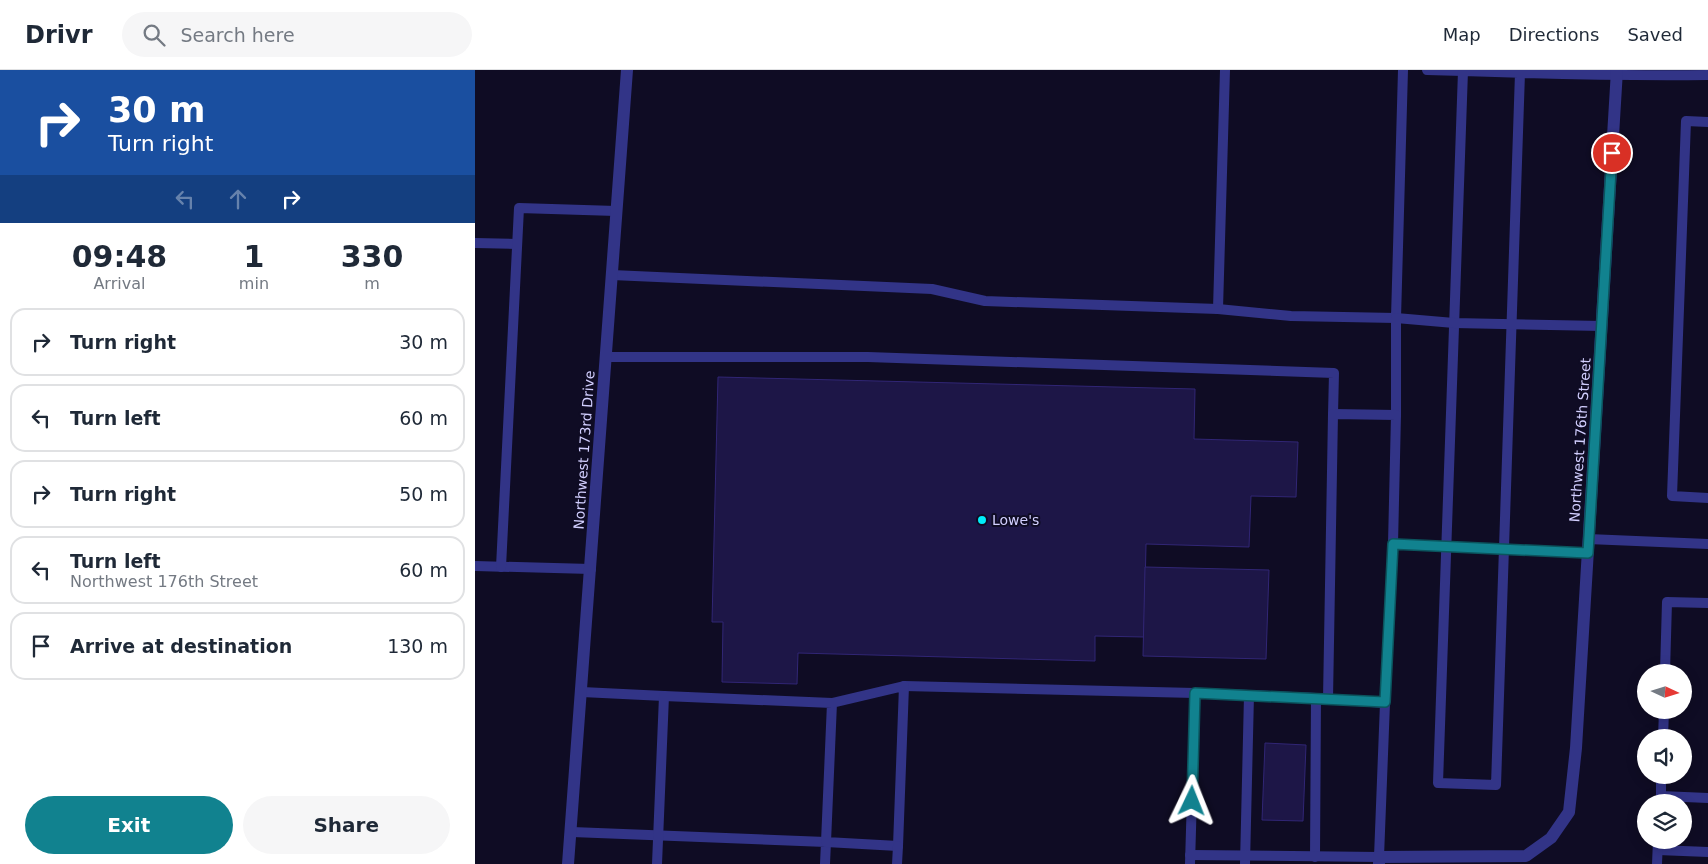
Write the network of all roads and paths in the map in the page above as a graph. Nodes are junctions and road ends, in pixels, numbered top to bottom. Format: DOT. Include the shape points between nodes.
graph roads {
  1 [pos="627,70"];
  2 [pos="1225,70"];
  3 [pos="1403,70"];
  4 [pos="1427,70"];
  5 [pos="1463,71"];
  6 [pos="1520,71"];
  7 [pos="1617,73"];
  8 [pos="1708,75"];
  9 [pos="1708,122"];
  10 [pos="616,211"];
  11 [pos="475,243"];
  12 [pos="517,244"];
  13 [pos="612,275"];
  14 [pos="1219,309"];
  15 [pos="1396,318"];
  16 [pos="1454,323"];
  17 [pos="1512,324"];
  18 [pos="1602,326"];
  19 [pos="606,357"];
  20 [pos="1333,414"];
  21 [pos="1395,415"];
  22 [pos="1708,498"];
  23 [pos="1589,539"];
  24 [pos="1393,544"];
  25 [pos="1708,544"];
  26 [pos="1447,546"];
  27 [pos="1504,549"];
  28 [pos="1588,553"];
  29 [pos="475,566"];
  30 [pos="501,567"];
  31 [pos="591,569"];
  32 [pos="1708,603"];
  33 [pos="1665,664"];
  34 [pos="904,686"];
  35 [pos="582,692"];
  36 [pos="1195,693"];
  37 [pos="1249,695"];
  38 [pos="664,696"];
  39 [pos="1316,698"];
  40 [pos="1328,699"];
  41 [pos="1385,702"];
  42 [pos="831,703"];
  43 [pos="1692,798"];
  44 [pos="1708,798"];
  45 [pos="572,832"];
  46 [pos="659,836"];
  47 [pos="826,842"];
  48 [pos="898,846"];
  49 [pos="1658,849"];
  50 [pos="1687,849"];
  51 [pos="1708,852"];
  52 [pos="1315,857"];
  53 [pos="1190,860"];
  54 [pos="1245,860"];
  55 [pos="1379,861"];
  56 [pos="1409,861"];
  57 [pos="568,864"];
  58 [pos="573,864"];
  59 [pos="657,864"];
  60 [pos="825,864"];
  61 [pos="897,864"];
  62 [pos="1657,864"];
  1 -- 10 [label="street, Northwest 173rd Drive"];
  2 -- 14 [label="lane"];
  3 -- 15 [label="lane"];
  4 -- 5 [label="lane"];
  5 -- 6 [label="lane"];
  5 -- 16 [label="lane"];
  6 -- 7 [label="lane"];
  6 -- 17 [label="lane"];
  7 -- 8 [label="lane"];
  7 -- 18 [label="street, Northwest 176th Street"];
  9 -- 22 [label="lane" via="1686,121 1672,496"];
  10 -- 12 [label="lane" via="519,208"];
  10 -- 13 [label="street, Northwest 173rd Drive"];
  11 -- 12 [label="lane"];
  12 -- 30 [label="lane"];
  13 -- 14 [label="lane" via="932,289 985,301"];
  13 -- 19 [label="street, Northwest 173rd Drive"];
  14 -- 15 [label="lane" via="1291,316"];
  15 -- 16 [label="lane"];
  15 -- 21 [label="lane"];
  16 -- 17 [label="lane"];
  16 -- 26 [label="lane"];
  17 -- 18 [label="lane"];
  17 -- 27 [label="lane"];
  18 -- 23 [label="street, Northwest 176th Street"];
  19 -- 20 [label="lane" via="868,358 1334,373"];
  19 -- 31 [label="street, Northwest 173rd Drive"];
  20 -- 21 [label="lane"];
  20 -- 40 [label="lane"];
  21 -- 24 [label="lane"];
  23 -- 25 [label="lane"];
  23 -- 28 [label="street, Northwest 176th Street"];
  24 -- 26 [label="lane"];
  24 -- 41 [label="lane"];
  26 -- 27 [label="lane"];
  26 -- 27 [label="lane" via="1438,783 1496,785"];
  27 -- 28 [label="lane"];
  28 -- 56 [label="street, Northwest 176th Street" via="1569,812 1551,838 1526,856"];
  29 -- 30 [label="lane"];
  30 -- 31 [label="lane"];
  31 -- 35 [label="street, Northwest 173rd Drive"];
  32 -- 33 [label="lane" via="1667,602"];
  34 -- 36 [label="lane"];
  34 -- 42 [label="lane"];
  34 -- 48 [label="lane"];
  35 -- 38 [label="lane"];
  35 -- 45 [label="street, Northwest 173rd Drive"];
  36 -- 37 [label="lane"];
  36 -- 53 [label="lane"];
  37 -- 39 [label="lane"];
  37 -- 54 [label="lane"];
  38 -- 42 [label="lane"];
  38 -- 46 [label="lane"];
  39 -- 40 [label="lane"];
  39 -- 52 [label="lane"];
  40 -- 41 [label="lane"];
  41 -- 55 [label="lane"];
  42 -- 47 [label="lane"];
  43 -- 44 [label="lane"];
  45 -- 46 [label="lane"];
  45 -- 57 [label="street, Northwest 173rd Drive"];
  45 -- 58 [label="street, Northwest 173rd Drive"];
  46 -- 47 [label="lane"];
  46 -- 59 [label="lane"];
  47 -- 48 [label="lane"];
  47 -- 60 [label="lane"];
  48 -- 61 [label="lane"];
  49 -- 62 [label="lane"];
  50 -- 51 [label="lane"];
  52 -- 54 [label="lane"];
  52 -- 55 [label="lane"];
  53 -- 54 [label="lane"];
  55 -- 56 [label="street, Northwest 176th Street"];
}
